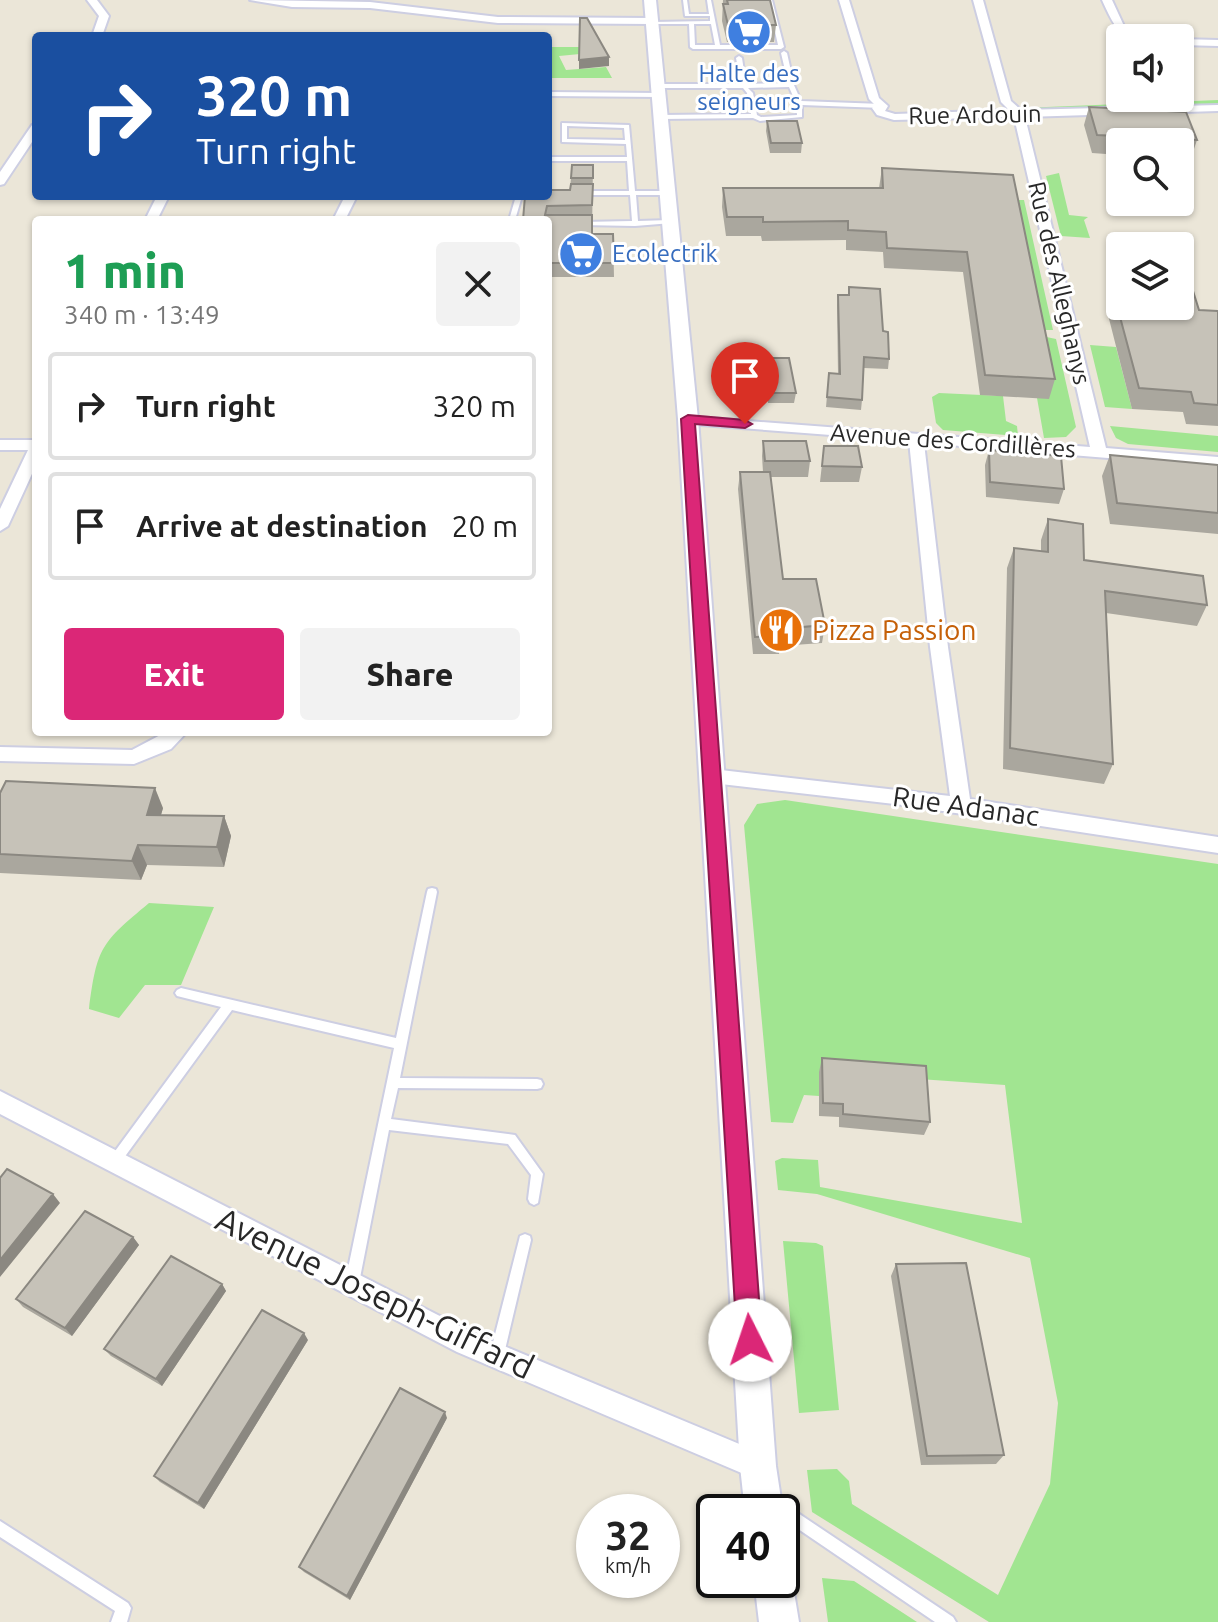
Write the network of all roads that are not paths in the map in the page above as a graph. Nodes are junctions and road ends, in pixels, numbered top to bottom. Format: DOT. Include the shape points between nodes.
graph roads {
  1 [pos="92,0"];
  2 [pos="255,0"];
  3 [pos="685,0"];
  4 [pos="709,0"];
  5 [pos="770,0"];
  6 [pos="844,0"];
  7 [pos="978,0"];
  8 [pos="1107,0"];
  9 [pos="652,15"];
  10 [pos="712,15"];
  11 [pos="714,22"];
  12 [pos="691,23"];
  13 [pos="1118,24"];
  14 [pos="98,32"];
  15 [pos="1194,42"];
  16 [pos="1218,43"];
  17 [pos="718,47"];
  18 [pos="784,53"];
  19 [pos="739,58"];
  20 [pos="791,85"];
  21 [pos="744,86"];
  22 [pos="552,94"];
  23 [pos="1218,97"];
  24 [pos="1194,98"];
  25 [pos="1106,99"];
  26 [pos="659,100"];
  27 [pos="1006,102"];
  28 [pos="799,103"];
  29 [pos="882,106"];
  30 [pos="1218,108"];
  31 [pos="1019,114"];
  32 [pos="754,116"];
  33 [pos="32,133"];
  34 [pos="628,142"];
  35 [pos="552,159"];
  36 [pos="628,159"];
  37 [pos="1,177"];
  38 [pos="577,193"];
  39 [pos="634,193"];
  40 [pos="668,193"];
  41 [pos="670,222"];
  42 [pos="577,224"];
  43 [pos="635,224"];
  44 [pos="688,419"];
  45 [pos="916,438"];
  46 [pos="0,445"];
  47 [pos="32,447"];
  48 [pos="1099,452"];
  49 [pos="32,456"];
  50 [pos="1218,462"];
  51 [pos="0,526"];
  52 [pos="173,736"];
  53 [pos="0,754"];
  54 [pos="712,776"];
  55 [pos="961,804"];
  56 [pos="1218,845"];
  57 [pos="432,892"];
  58 [pos="181,993"];
  59 [pos="230,1004"];
  60 [pos="401,1044"];
  61 [pos="394,1083"];
  62 [pos="537,1084"];
  63 [pos="0,1102"];
  64 [pos="385,1124"];
  65 [pos="114,1162"];
  66 [pos="534,1199"];
  67 [pos="525,1240"];
  68 [pos="352,1284"];
  69 [pos="497,1356"];
  70 [pos="758,1466"];
  71 [pos="762,1494"];
  72 [pos="0,1528"];
  73 [pos="800,1528"];
  74 [pos="776,1598"];
  75 [pos="119,1622"];
  76 [pos="779,1622"];
  77 [pos="948,1622"];
  1 -- 14 [label="street" via="104,16"];
  2 -- 9 [label="street" via="523,16"];
  3 -- 10 [label="lane" via="687,15"];
  4 -- 10 [label="lane"];
  5 -- 17 [label="lane" via="781,47"];
  6 -- 29 [label="street" via="874,99"];
  7 -- 27 [label="street"];
  8 -- 13 [label="street"];
  9 -- 12 [label="lane"];
  9 -- 26 [label="street"];
  10 -- 11 [label="lane"];
  11 -- 12 [label="lane"];
  11 -- 17 [label="lane"];
  12 -- 17 [label="lane" via="693,47"];
  15 -- 16 [label="street"];
  18 -- 20 [label="lane"];
  19 -- 21 [label="lane"];
  20 -- 21 [label="lane"];
  20 -- 28 [label="lane"];
  21 -- 26 [label="lane"];
  21 -- 32 [label="lane"];
  22 -- 26 [label="lane"];
  23 -- 24 [label="street"];
  25 -- 27 [label="street, Rue Ardouin"];
  26 -- 32 [label="lane"];
  26 -- 40 [label="street"];
  27 -- 29 [label="street, Rue Ardouin"];
  27 -- 31 [label="street"];
  28 -- 29 [label="lane"];
  28 -- 32 [label="lane" via="800,116"];
  29 -- 31 [label="street, Rue Ardouin" via="881,113 894,117"];
  30 -- 31 [label="street, Rue Ardouin"];
  31 -- 48 [label="street, Rue des Alleghanys"];
  33 -- 37 [label="street"];
  34 -- 34 [label="lane" via="627,126 620,124 564,124 564,141"];
  34 -- 36 [label="lane"];
  35 -- 36 [label="lane"];
  36 -- 39 [label="lane"];
  38 -- 39 [label="lane"];
  39 -- 40 [label="lane"];
  39 -- 43 [label="lane"];
  40 -- 41 [label="street"];
  41 -- 43 [label="lane"];
  41 -- 44 [label="street"];
  42 -- 43 [label="lane"];
  44 -- 45 [label="street, Avenue des Cordillères"];
  44 -- 54 [label="street"];
  45 -- 48 [label="street, Avenue des Cordillères"];
  45 -- 55 [label="street"];
  46 -- 47 [label="street"];
  48 -- 50 [label="street, Avenue des Cordillères"];
  49 -- 51 [label="street"];
  52 -- 53 [label="street" via="134,757"];
  54 -- 55 [label="street, Rue Adanac"];
  54 -- 70 [label="street"];
  55 -- 56 [label="street, Rue Adanac"];
  57 -- 60 [label="lane"];
  58 -- 59 [label="lane"];
  59 -- 60 [label="lane"];
  59 -- 65 [label="lane"];
  60 -- 61 [label="lane"];
  61 -- 62 [label="lane"];
  61 -- 64 [label="lane"];
  63 -- 65 [label="street, Avenue Joseph-Giffard"];
  64 -- 66 [label="lane" via="511,1139 537,1174"];
  64 -- 68 [label="lane"];
  65 -- 68 [label="street, Avenue Joseph-Giffard"];
  67 -- 69 [label="lane"];
  68 -- 69 [label="street, Avenue Joseph-Giffard"];
  69 -- 70 [label="street, Avenue Joseph-Giffard"];
  70 -- 71 [label="street"];
  72 -- 75 [label="lane" via="123,1608"];
  73 -- 77 [label="lane"];
  74 -- 76 [label="street"];
}
